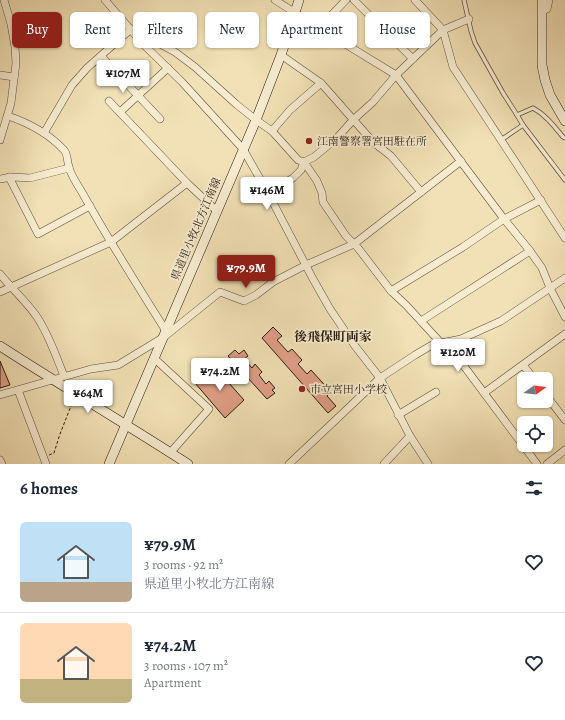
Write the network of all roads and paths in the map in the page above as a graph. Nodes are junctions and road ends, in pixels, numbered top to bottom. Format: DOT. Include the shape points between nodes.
graph roads {
  1 [pos="4,0"];
  2 [pos="105,0"];
  3 [pos="275,0"];
  4 [pos="299,0"];
  5 [pos="346,0"];
  6 [pos="354,0"];
  7 [pos="415,0"];
  8 [pos="464,0"];
  9 [pos="542,0"];
  10 [pos="549,0"];
  11 [pos="542,10"];
  12 [pos="4,12"];
  13 [pos="293,12"];
  14 [pos="295,12"];
  15 [pos="334,12"];
  16 [pos="469,19"];
  17 [pos="443,30"];
  18 [pos="133,32"];
  19 [pos="149,48"];
  20 [pos="167,48"];
  21 [pos="283,48"];
  22 [pos="352,48"];
  23 [pos="281,55"];
  24 [pos="101,56"];
  25 [pos="413,59"];
  26 [pos="168,68"];
  27 [pos="396,75"];
  28 [pos="0,76"];
  29 [pos="14,77"];
  30 [pos="321,83"];
  31 [pos="138,96"];
  32 [pos="110,101"];
  33 [pos="120,112"];
  34 [pos="517,115"];
  35 [pos="8,116"];
  36 [pos="160,119"];
  37 [pos="256,120"];
  38 [pos="353,120"];
  39 [pos="565,121"];
  40 [pos="523,124"];
  41 [pos="272,131"];
  42 [pos="44,133"];
  43 [pos="565,138"];
  44 [pos="0,140"];
  45 [pos="501,140"];
  46 [pos="243,149"];
  47 [pos="461,161"];
  48 [pos="304,162"];
  49 [pos="69,168"];
  50 [pos="9,178"];
  51 [pos="0,180"];
  52 [pos="565,180"];
  53 [pos="188,183"];
  54 [pos="421,192"];
  55 [pos="268,193"];
  56 [pos="541,200"];
  57 [pos="90,206"];
  58 [pos="217,211"];
  59 [pos="504,219"];
  60 [pos="565,238"];
  61 [pos="110,242"];
  62 [pos="354,244"];
  63 [pos="530,252"];
  64 [pos="306,264"];
  65 [pos="0,274"];
  66 [pos="565,278"];
  67 [pos="12,287"];
  68 [pos="550,288"];
  69 [pos="391,291"];
  70 [pos="0,292"];
  71 [pos="565,317"];
  72 [pos="421,321"];
  73 [pos="165,334"];
  74 [pos="565,334"];
  75 [pos="444,342"];
  76 [pos="0,346"];
  77 [pos="155,359"];
  78 [pos="523,365"];
  79 [pos="528,372"];
  80 [pos="64,376"];
  81 [pos="380,378"];
  82 [pos="53,380"];
  83 [pos="18,390"];
  84 [pos="69,390"];
  85 [pos="436,392"];
  86 [pos="484,393"];
  87 [pos="0,395"];
  88 [pos="553,404"];
  89 [pos="398,415"];
  90 [pos="565,420"];
  91 [pos="126,425"];
  92 [pos="410,436"];
  93 [pos="565,450"];
  94 [pos="170,453"];
  95 [pos="0,460"];
  96 [pos="45,461"];
  97 [pos="2,464"];
  98 [pos="109,464"];
  99 [pos="188,464"];
  100 [pos="289,464"];
  101 [pos="384,464"];
  102 [pos="428,464"];
  103 [pos="537,464"];
  104 [pos="547,464"];
  1 -- 12 [label="street"];
  2 -- 18 [label="street"];
  3 -- 13 [label="street"];
  4 -- 14 [label="main road, 県道里小牧北方江南線"];
  5 -- 15 [label="street"];
  6 -- 25 [label="street"];
  7 -- 17 [label="street"];
  8 -- 16 [label="lane"];
  9 -- 11 [label="main road"];
  10 -- 11 [label="street" via="547,9"];
  11 -- 39 [label="main road" via="544,80"];
  12 -- 29 [label="street" via="15,47"];
  16 -- 17 [label="street"];
  16 -- 34 [label="lane" via="475,43"];
  17 -- 25 [label="street"];
  17 -- 45 [label="street" via="453,67"];
  18 -- 24 [label="street"];
  19 -- 26 [label="street"];
  20 -- 37 [label="street" via="195,67"];
  21 -- 23 [label="main road, 県道里小牧北方江南線"];
  22 -- 27 [label="street"];
  23 -- 30 [label="street"];
  23 -- 37 [label="main road, 県道里小牧北方江南線"];
  24 -- 31 [label="street"];
  24 -- 42 [label="street" via="72,85"];
  25 -- 27 [label="street"];
  26 -- 31 [label="street"];
  26 -- 46 [label="street"];
  27 -- 38 [label="street" via="373,102"];
  27 -- 47 [label="street"];
  28 -- 29 [label="street"];
  29 -- 35 [label="street"];
  30 -- 38 [label="street"];
  30 -- 41 [label="street" via="290,110"];
  31 -- 33 [label="street"];
  31 -- 36 [label="street"];
  32 -- 33 [label="street"];
  33 -- 53 [label="street"];
  34 -- 40 [label="lane"];
  34 -- 43 [label="lane" via="533,108"];
  35 -- 42 [label="street" via="30,124"];
  35 -- 44 [label="street"];
  37 -- 41 [label="street"];
  37 -- 46 [label="main road, 県道里小牧北方江南線"];
  38 -- 48 [label="street" via="337,138"];
  38 -- 54 [label="street" via="373,142 391,156"];
  40 -- 45 [label="lane"];
  40 -- 52 [label="lane"];
  41 -- 48 [label="street" via="298,160"];
  42 -- 49 [label="street" via="66,151"];
  45 -- 56 [label="street"];
  46 -- 55 [label="street"];
  46 -- 58 [label="main road, 県道里小牧北方江南線"];
  47 -- 54 [label="street"];
  47 -- 59 [label="street"];
  48 -- 55 [label="street" via="301,170 292,178"];
  48 -- 62 [label="street" via="317,181 323,202"];
  49 -- 50 [label="street" via="30,178"];
  49 -- 57 [label="street"];
  50 -- 51 [label="street"];
  50 -- 57 [label="street" via="38,234"];
  53 -- 58 [label="street"];
  53 -- 61 [label="street"];
  54 -- 62 [label="street"];
  55 -- 64 [label="street"];
  56 -- 59 [label="street"];
  56 -- 60 [label="street"];
  57 -- 61 [label="street"];
  58 -- 73 [label="main road, 県道里小牧北方江南線"];
  59 -- 63 [label="street"];
  59 -- 69 [label="street" via="464,247"];
  61 -- 67 [label="street"];
  61 -- 73 [label="street"];
  62 -- 64 [label="street"];
  62 -- 69 [label="street"];
  63 -- 68 [label="street" via="542,268"];
  63 -- 72 [label="street"];
  64 -- 73 [label="street" via="244,301 220,292"];
  64 -- 81 [label="street" via="330,309"];
  65 -- 67 [label="street"];
  66 -- 68 [label="street"];
  67 -- 70 [label="street"];
  67 -- 80 [label="street" via="37,317"];
  68 -- 71 [label="street"];
  68 -- 75 [label="street" via="501,321 460,340"];
  69 -- 72 [label="street"];
  72 -- 75 [label="street"];
  73 -- 77 [label="main road, 県道里小牧北方江南線"];
  73 -- 80 [label="street" via="118,365"];
  74 -- 78 [label="street"];
  75 -- 81 [label="street" via="415,354"];
  75 -- 86 [label="street"];
  76 -- 82 [label="main road"];
  77 -- 91 [label="main road, 県道里小牧北方江南線"];
  77 -- 94 [label="street" via="209,409"];
  78 -- 79 [label="street"];
  78 -- 86 [label="street"];
  80 -- 82 [label="street"];
  81 -- 89 [label="street"];
  81 -- 100 [label="street"];
  82 -- 83 [label="street"];
  82 -- 84 [label="main road"];
  83 -- 87 [label="street"];
  83 -- 96 [label="street"];
  84 -- 91 [label="main road"];
  84 -- 96 [label="path" via="71,406 54,453"];
  85 -- 89 [label="street"];
  86 -- 103 [label="street"];
  88 -- 90 [label="street"];
  89 -- 92 [label="street"];
  91 -- 94 [label="main road"];
  91 -- 98 [label="main road, 県道里小牧北方江南線"];
  92 -- 101 [label="street"];
  92 -- 102 [label="street"];
  93 -- 104 [label="street"];
  94 -- 99 [label="main road"];
  95 -- 97 [label="street"];
}
